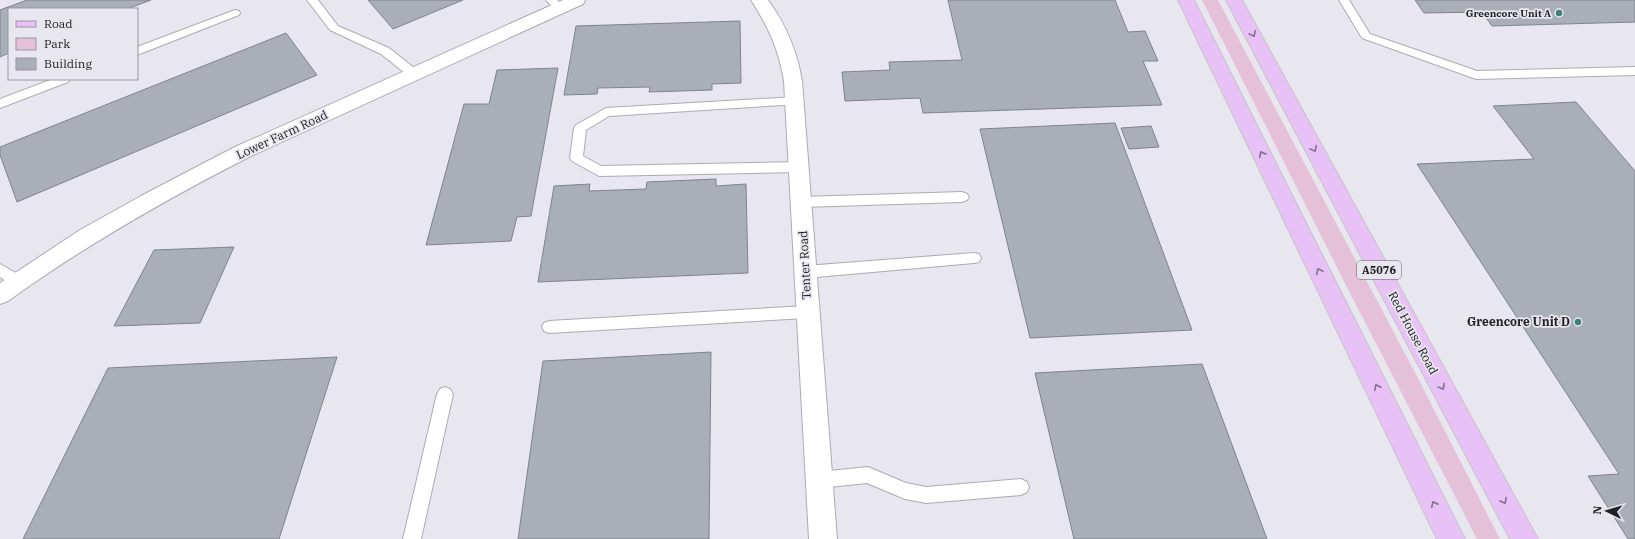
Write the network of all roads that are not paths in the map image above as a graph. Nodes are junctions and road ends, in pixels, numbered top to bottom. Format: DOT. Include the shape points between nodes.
graph roads {
  1 [pos="312,0"];
  2 [pos="577,0"];
  3 [pos="759,0"];
  4 [pos="1186,0"];
  5 [pos="1234,0"];
  6 [pos="1344,0"];
  7 [pos="555,4"];
  8 [pos="235,13"];
  9 [pos="138,51"];
  10 [pos="1635,71"];
  11 [pos="414,74"];
  12 [pos="61,80"];
  13 [pos="795,101"];
  14 [pos="0,104"];
  15 [pos="799,167"];
  16 [pos="962,197"];
  17 [pos="801,202"];
  18 [pos="974,258"];
  19 [pos="0,270"];
  20 [pos="805,272"];
  21 [pos="18,281"];
  22 [pos="0,295"];
  23 [pos="807,312"];
  24 [pos="549,327"];
  25 [pos="445,394"];
  26 [pos="819,480"];
  27 [pos="1022,487"];
  28 [pos="412,539"];
  29 [pos="823,539"];
  30 [pos="1451,539"];
  31 [pos="1524,539"];
  1 -- 11 [label="lane" via="334,28 385,51"];
  2 -- 7 [label="street, Lower Farm Road"];
  3 -- 13 [label="street, Tenter Road" via="777,26 786,45 791,62"];
  30 -- 4 [label="main road, one-way"];
  5 -- 31 [label="main road, Red House Road / A5076, one-way"];
  6 -- 10 [label="lane" via="1366,36 1476,75"];
  7 -- 11 [label="street, Lower Farm Road"];
  8 -- 9 [label="lane"];
  11 -- 21 [label="street, Lower Farm Road" via="242,152 149,199"];
  12 -- 14 [label="lane"];
  13 -- 15 [label="street, Tenter Road"];
  13 -- 15 [label="lane" via="606,112 580,128 576,158 599,171"];
  15 -- 17 [label="street, Tenter Road"];
  16 -- 17 [label="lane"];
  17 -- 20 [label="street, Tenter Road"];
  18 -- 20 [label="lane"];
  19 -- 21 [label="lane"];
  20 -- 23 [label="street, Tenter Road"];
  21 -- 22 [label="street, Lower Farm Road"];
  23 -- 24 [label="lane"];
  23 -- 26 [label="street, Tenter Road"];
  25 -- 28 [label="lane"];
  26 -- 27 [label="lane" via="868,475 905,491 926,495"];
  26 -- 29 [label="street, Tenter Road"];
}
